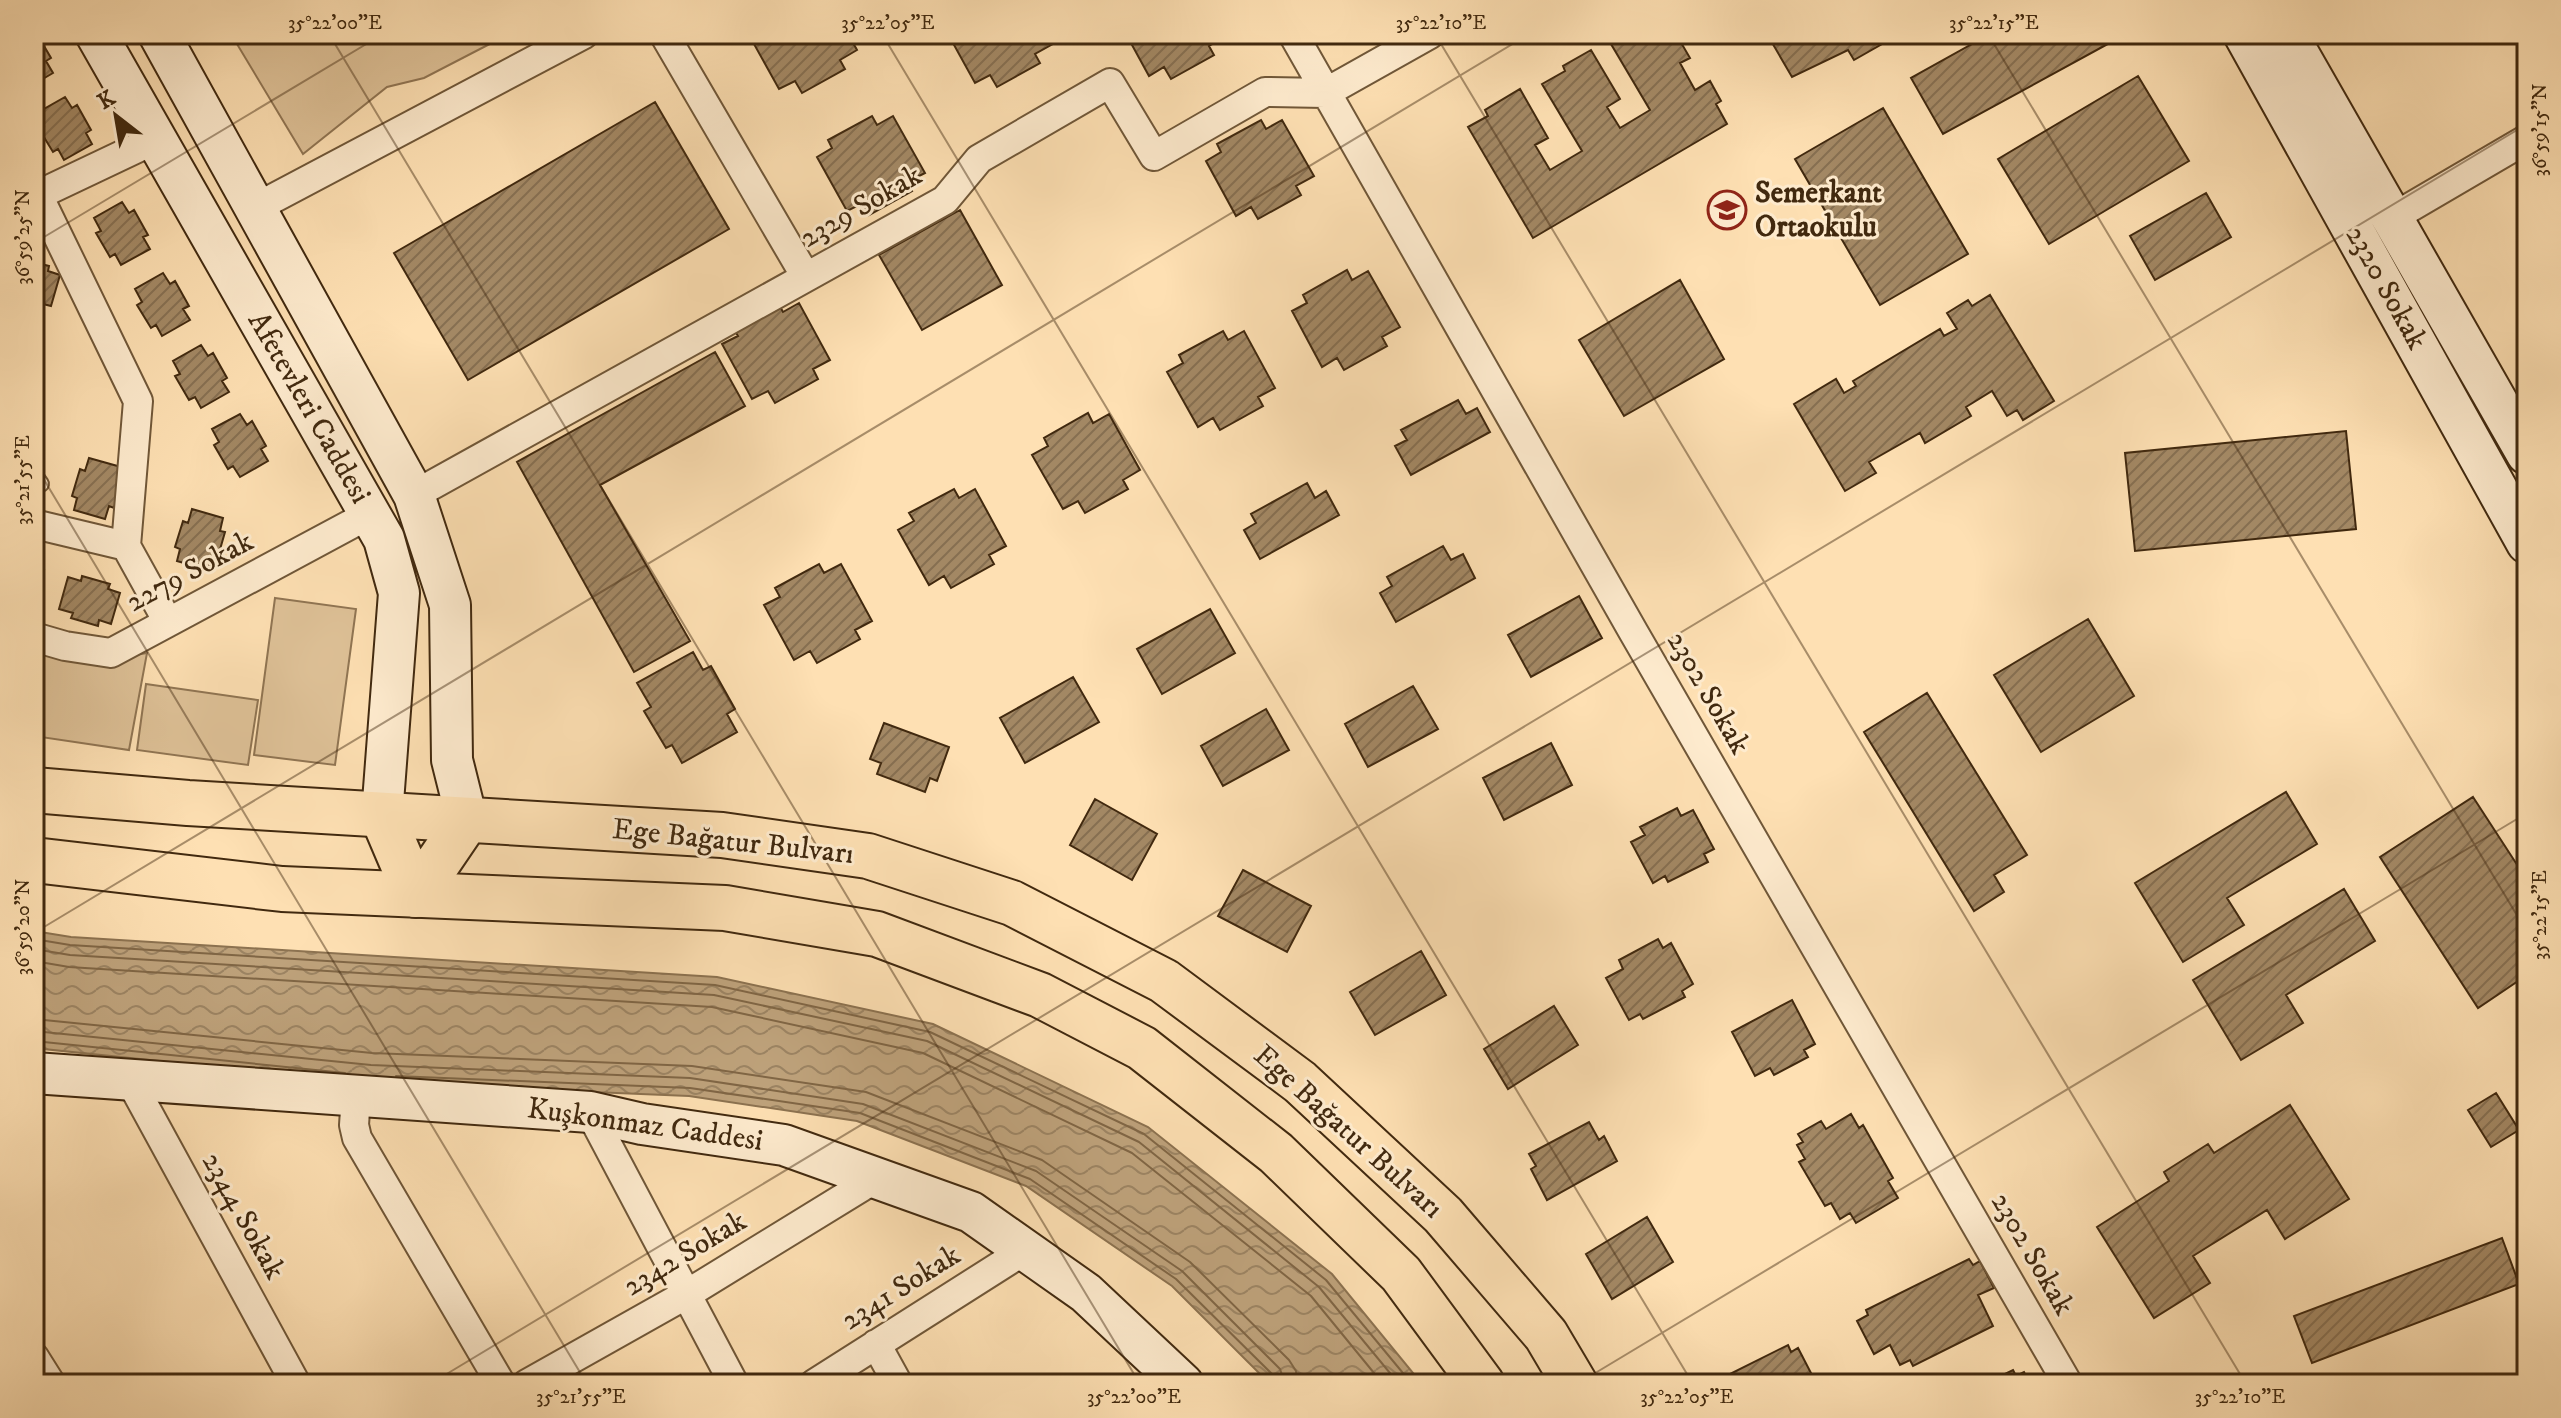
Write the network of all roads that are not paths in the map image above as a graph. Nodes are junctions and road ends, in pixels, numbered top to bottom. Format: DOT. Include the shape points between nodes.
graph roads {
  1 [pos="96,34"];
  2 [pos="159,34"];
  3 [pos="584,34"];
  4 [pos="664,34"];
  5 [pos="1293,34"];
  6 [pos="1430,34"];
  7 [pos="2244,34"];
  8 [pos="2287,34"];
  9 [pos="1325,93"];
  10 [pos="156,139"];
  11 [pos="2527,139"];
  12 [pos="36,194"];
  13 [pos="255,208"];
  14 [pos="2392,218"];
  15 [pos="806,277"];
  16 [pos="2516,408"];
  17 [pos="2467,435"];
  18 [pos="2527,453"];
  19 [pos="2494,483"];
  20 [pos="414,495"];
  21 [pos="370,514"];
  22 [pos="34,524"];
  23 [pos="2527,543"];
  24 [pos="126,546"];
  25 [pos="168,622"];
  26 [pos="34,637"];
  27 [pos="34,790"];
  28 [pos="382,815"];
  29 [pos="467,820"];
  30 [pos="34,860"];
  31 [pos="416,895"];
  32 [pos="34,1073"];
  33 [pos="130,1080"];
  34 [pos="356,1096"];
  35 [pos="590,1112"];
  36 [pos="876,1178"];
  37 [pos="1025,1250"];
  38 [pos="687,1294"];
  39 [pos="876,1344"];
  40 [pos="34,1357"];
  41 [pos="51,1384"];
  42 [pos="296,1384"];
  43 [pos="501,1384"];
  44 [pos="527,1384"];
  45 [pos="734,1384"];
  46 [pos="814,1384"];
  47 [pos="898,1384"];
  48 [pos="1183,1384"];
  49 [pos="1482,1384"];
  50 [pos="1575,1384"];
  51 [pos="2068,1384"];
  1 -- 10 [label="street, Afetevleri Caddesi"];
  2 -- 13 [label="street, Afetevleri Caddesi"];
  3 -- 13 [label="street"];
  4 -- 15 [label="street"];
  5 -- 9 [label="street, 2302 Sokak"];
  6 -- 9 [label="street"];
  7 -- 17 [label="street, 2320 Sokak"];
  8 -- 14 [label="street, 2320 Sokak"];
  9 -- 15 [label="street, 2329 Sokak" via="1265,92 1154,156 1110,83 979,159 945,200"];
  9 -- 51 [label="street, 2302 Sokak"];
  10 -- 12 [label="street"];
  10 -- 21 [label="street, Afetevleri Caddesi"];
  11 -- 14 [label="street"];
  12 -- 24 [label="street" via="138,401"];
  13 -- 20 [label="street, Afetevleri Caddesi"];
  14 -- 16 [label="street, 2320 Sokak"];
  15 -- 20 [label="street, 2329 Sokak"];
  16 -- 17 [label="street"];
  16 -- 18 [label="street, 2320 Sokak"];
  17 -- 19 [label="street, 2320 Sokak"];
  18 -- 19 [label="street"];
  19 -- 23 [label="street, 2320 Sokak"];
  20 -- 29 [label="street, Afetevleri Caddesi" via="450,605 452,760"];
  21 -- 25 [label="street, 2279 Sokak"];
  21 -- 28 [label="street, Afetevleri Caddesi" via="384,539 399,593"];
  22 -- 24 [label="street"];
  24 -- 25 [label="street"];
  25 -- 26 [label="street, 2279 Sokak" via="111,653"];
  27 -- 28 [label="main road, Ege Bağatur Bulvarı"];
  28 -- 29 [label="main road, Ege Bağatur Bulvarı"];
  28 -- 31 [label="main road"];
  29 -- 31 [label="main road"];
  29 -- 50 [label="main road, Ege Bağatur Bulvarı" via="722,835 868,856 1012,903 1164,981 1300,1082 1443,1215 1546,1335"];
  30 -- 31 [label="main road" via="282,889"];
  31 -- 49 [label="main road" via="725,908 877,934 1040,995 1142,1048 1276,1153 1401,1274"];
  32 -- 33 [label="street, Kuşkonmaz Caddesi"];
  33 -- 34 [label="street, Kuşkonmaz Caddesi"];
  33 -- 42 [label="street, 2344 Sokak"];
  34 -- 35 [label="street, Kuşkonmaz Caddesi"];
  34 -- 43 [label="street" via="357,1138"];
  35 -- 36 [label="street, Kuşkonmaz Caddesi" via="784,1145"];
  35 -- 38 [label="street"];
  36 -- 37 [label="street, Kuşkonmaz Caddesi" via="971,1212"];
  36 -- 38 [label="street, 2342 Sokak"];
  37 -- 39 [label="street, 2341 Sokak"];
  37 -- 48 [label="street, Kuşkonmaz Caddesi" via="1086,1293"];
  38 -- 44 [label="street, 2342 Sokak"];
  38 -- 45 [label="street"];
  39 -- 46 [label="street, 2341 Sokak"];
  39 -- 47 [label="street"];
  40 -- 41 [label="street"];
}
